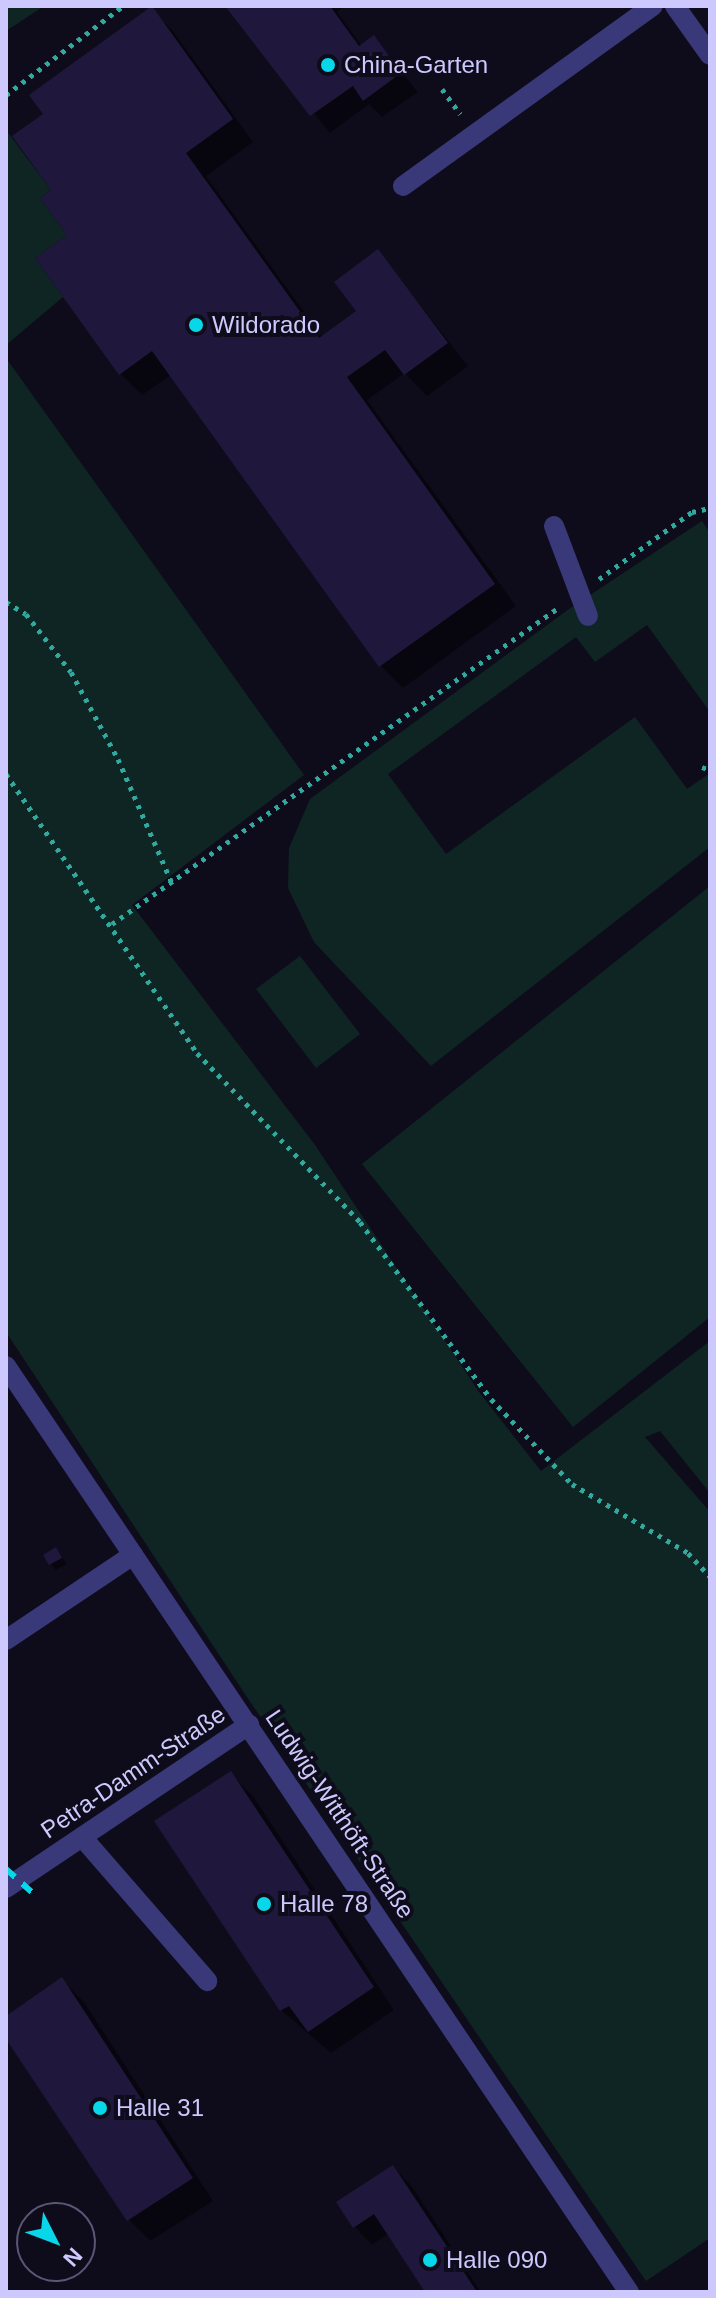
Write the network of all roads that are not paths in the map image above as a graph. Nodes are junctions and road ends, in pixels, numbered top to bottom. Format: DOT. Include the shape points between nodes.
graph roads {
  1 [pos="653,6"];
  2 [pos="675,6"];
  3 [pos="710,55"];
  4 [pos="403,186"];
  5 [pos="554,526"];
  6 [pos="588,616"];
  7 [pos="6,1366"];
  8 [pos="23,1392"];
  9 [pos="6,1404"];
  10 [pos="133,1555"];
  11 [pos="6,1640"];
  12 [pos="249,1725"];
  13 [pos="82,1837"];
  14 [pos="6,1888"];
  15 [pos="207,1981"];
  16 [pos="629,2292"];
  1 -- 4 [label="street"];
  2 -- 3 [label="street"];
  5 -- 6 [label="street"];
  7 -- 8 [label="street, Ludwig-Witthöft-Straße"];
  8 -- 9 [label="street"];
  8 -- 10 [label="street, Ludwig-Witthöft-Straße"];
  10 -- 11 [label="street"];
  10 -- 12 [label="street, Ludwig-Witthöft-Straße"];
  12 -- 13 [label="street, Petra-Damm-Straße"];
  12 -- 16 [label="street, Ludwig-Witthöft-Straße"];
  13 -- 14 [label="street, Petra-Damm-Straße"];
  13 -- 15 [label="street"];
}
